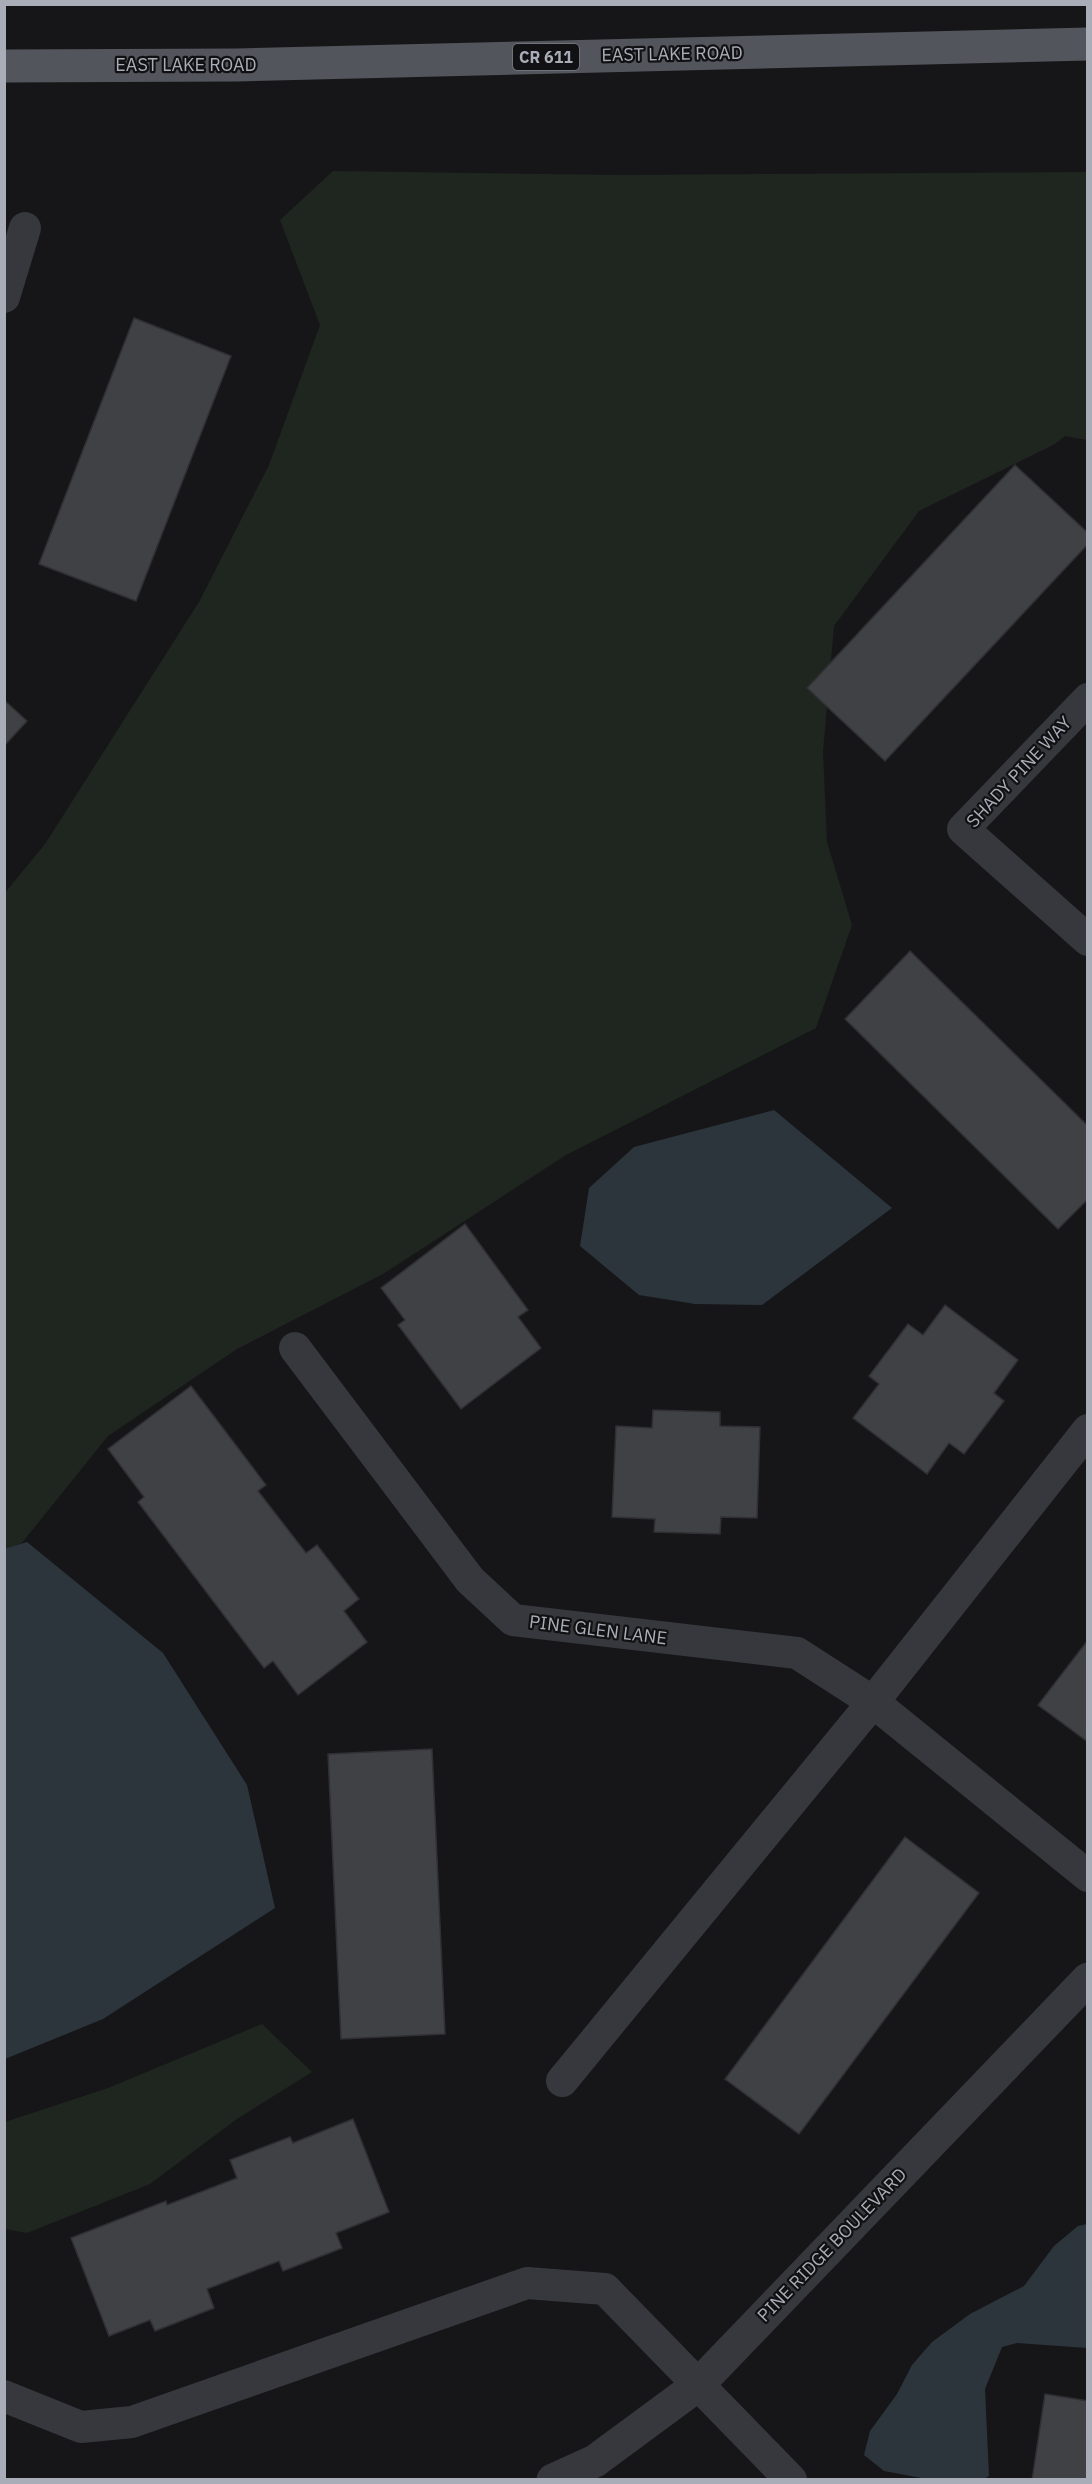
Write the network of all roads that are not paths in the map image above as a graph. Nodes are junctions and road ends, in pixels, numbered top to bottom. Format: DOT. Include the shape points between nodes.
graph roads {
  1 [pos="1088,44"];
  2 [pos="4,66"];
  3 [pos="25,228"];
  4 [pos="4,297"];
  5 [pos="1088,699"];
  6 [pos="1088,940"];
  7 [pos="295,1347"];
  8 [pos="1088,1430"];
  9 [pos="873,1702"];
  10 [pos="1088,1876"];
  11 [pos="1088,1979"];
  12 [pos="562,2081"];
  13 [pos="698,2385"];
  14 [pos="4,2396"];
  15 [pos="553,2480"];
  16 [pos="791,2480"];
  1 -- 2 [label="main road, EAST LAKE ROAD / CR 611" via="237,65"];
  3 -- 4 [label="street"];
  5 -- 6 [label="street, SHADY PINE WAY" via="963,830"];
  7 -- 9 [label="street, PINE GLEN LANE" via="471,1580 513,1620 797,1653"];
  8 -- 9 [label="street"];
  9 -- 10 [label="street, PINE GLEN LANE"];
  9 -- 12 [label="street"];
  11 -- 13 [label="street, PINE RIDGE BOULEVARD"];
  13 -- 14 [label="street" via="605,2289 527,2283 132,2422 81,2427"];
  13 -- 15 [label="street, PINE RIDGE BOULEVARD" via="595,2461"];
  13 -- 16 [label="street"];
}
